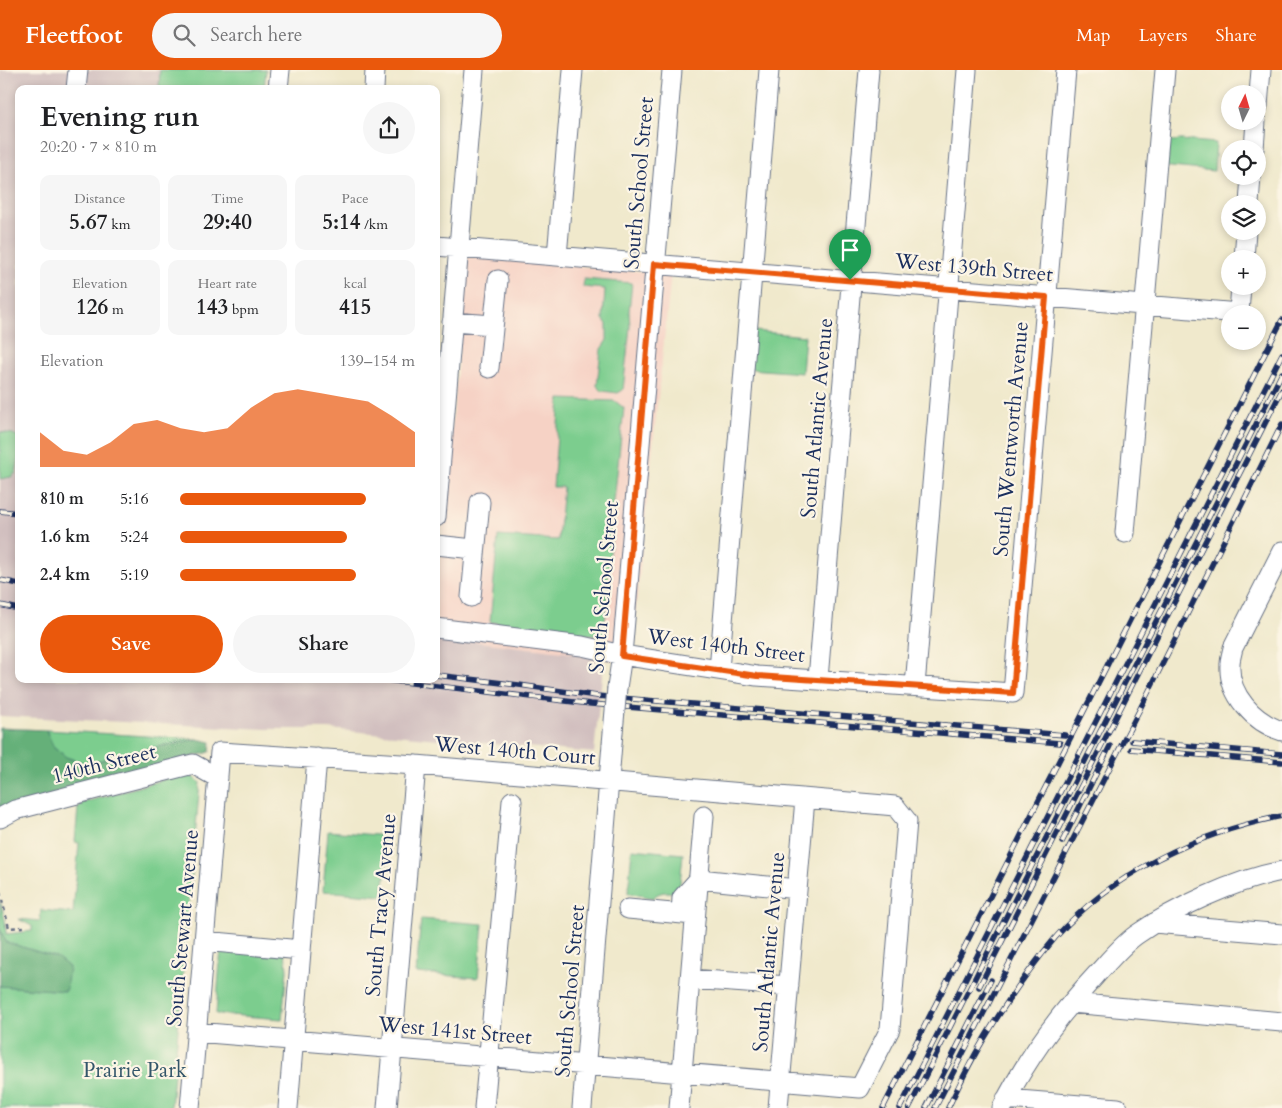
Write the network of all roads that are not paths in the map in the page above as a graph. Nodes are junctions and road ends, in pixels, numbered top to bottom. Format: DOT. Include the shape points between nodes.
graph roads {
  1 [pos="78,70"];
  2 [pos="280,70"];
  3 [pos="375,70"];
  4 [pos="474,70"];
  5 [pos="573,70"];
  6 [pos="672,70"];
  7 [pos="769,70"];
  8 [pos="869,70"];
  9 [pos="967,70"];
  10 [pos="1066,70"];
  11 [pos="1165,70"];
  12 [pos="1261,70"];
  13 [pos="76,85"];
  14 [pos="278,85"];
  15 [pos="374,85"];
  16 [pos="1260,85"];
  17 [pos="440,246"];
  18 [pos="458,248"];
  19 [pos="557,256"];
  20 [pos="654,264"];
  21 [pos="752,272"];
  22 [pos="498,280"];
  23 [pos="850,280"];
  24 [pos="949,288"];
  25 [pos="1046,297"];
  26 [pos="1144,305"];
  27 [pos="1221,311"];
  28 [pos="452,322"];
  29 [pos="493,325"];
  30 [pos="489,368"];
  31 [pos="440,468"];
  32 [pos="480,502"];
  33 [pos="1125,533"];
  34 [pos="440,545"];
  35 [pos="474,549"];
  36 [pos="1282,552"];
  37 [pos="471,597"];
  38 [pos="440,628"];
  39 [pos="622,656"];
  40 [pos="719,670"];
  41 [pos="818,679"];
  42 [pos="915,686"];
  43 [pos="1013,693"];
  44 [pos="1282,731"];
  45 [pos="220,752"];
  46 [pos="317,758"];
  47 [pos="416,765"];
  48 [pos="218,778"];
  49 [pos="609,782"];
  50 [pos="805,799"];
  51 [pos="512,801"];
  52 [pos="704,816"];
  53 [pos="0,818"];
  54 [pos="1282,871"];
  55 [pos="699,879"];
  56 [pos="797,889"];
  57 [pos="628,909"];
  58 [pos="688,915"];
  59 [pos="1154,923"];
  60 [pos="1282,934"];
  61 [pos="204,941"];
  62 [pos="301,950"];
  63 [pos="690,979"];
  64 [pos="788,986"];
  65 [pos="1071,1003"];
  66 [pos="1282,1022"];
  67 [pos="196,1032"];
  68 [pos="294,1040"];
  69 [pos="392,1048"];
  70 [pos="488,1057"];
  71 [pos="586,1065"];
  72 [pos="682,1073"];
  73 [pos="780,1081"];
  74 [pos="860,1088"];
  75 [pos="1004,1103"];
  76 [pos="190,1108"];
  77 [pos="288,1108"];
  78 [pos="387,1108"];
  79 [pos="484,1108"];
  80 [pos="582,1108"];
  81 [pos="679,1108"];
  82 [pos="778,1108"];
  83 [pos="1118,1108"];
  1 -- 13 [label="street"];
  2 -- 14 [label="street"];
  3 -- 15 [label="street"];
  4 -- 18 [label="street"];
  5 -- 19 [label="street"];
  6 -- 20 [label="street, South School Street"];
  7 -- 21 [label="street"];
  8 -- 23 [label="street, South Atlantic Avenue"];
  9 -- 24 [label="street"];
  10 -- 25 [label="street, South Wentworth Avenue"];
  11 -- 26 [label="street"];
  12 -- 16 [label="street"];
  17 -- 18 [label="street, West 139th Street"];
  18 -- 19 [label="street, West 139th Street"];
  18 -- 28 [label="street"];
  19 -- 20 [label="street, West 139th Street"];
  20 -- 21 [label="street, West 139th Street"];
  20 -- 39 [label="street, South School Street"];
  21 -- 23 [label="street, West 139th Street"];
  21 -- 40 [label="street"];
  22 -- 29 [label="street"];
  23 -- 24 [label="street, West 139th Street"];
  23 -- 41 [label="street, South Atlantic Avenue"];
  24 -- 25 [label="street, West 139th Street"];
  24 -- 42 [label="street"];
  25 -- 26 [label="street, West 139th Street"];
  25 -- 43 [label="street, South Wentworth Avenue"];
  26 -- 27 [label="street, West 139th Street"];
  26 -- 33 [label="street"];
  28 -- 29 [label="street"];
  28 -- 31 [label="street"];
  29 -- 30 [label="street"];
  32 -- 35 [label="street"];
  34 -- 35 [label="street"];
  35 -- 37 [label="street"];
  36 -- 44 [label="street" via="1233,648 1230,663 1234,686 1246,709 1265,724"];
  38 -- 39 [label="street, West 140th Street" via="582,646"];
  39 -- 40 [label="street, West 140th Street"];
  39 -- 49 [label="street, South School Street, bridge"];
  40 -- 41 [label="street, West 140th Street" via="757,676"];
  41 -- 42 [label="street, West 140th Street"];
  42 -- 43 [label="street, West 140th Street"];
  45 -- 46 [label="street, West 140th Court"];
  45 -- 48 [label="street, South Stewart Avenue"];
  46 -- 47 [label="street, West 140th Court"];
  46 -- 62 [label="street"];
  47 -- 49 [label="street, West 140th Court"];
  47 -- 69 [label="street, South Tracy Avenue"];
  48 -- 53 [label="street, 140th Street" via="192,764 15,810"];
  48 -- 61 [label="street, South Stewart Avenue"];
  49 -- 50 [label="street, West 140th Court"];
  49 -- 71 [label="street, South School Street"];
  50 -- 56 [label="street, South Atlantic Avenue"];
  50 -- 74 [label="street, West 140th Court" via="895,806 907,821 890,1029"];
  51 -- 70 [label="street"];
  52 -- 55 [label="street"];
  54 -- 59 [label="street" via="1192,902"];
  55 -- 56 [label="street"];
  55 -- 58 [label="street"];
  56 -- 64 [label="street, South Atlantic Avenue"];
  57 -- 58 [label="street"];
  58 -- 63 [label="street"];
  59 -- 60 [label="street"];
  59 -- 65 [label="street" via="1115,954"];
  61 -- 62 [label="street"];
  61 -- 67 [label="street, South Stewart Avenue"];
  62 -- 68 [label="street"];
  63 -- 64 [label="street"];
  63 -- 72 [label="street"];
  64 -- 73 [label="street, South Atlantic Avenue"];
  65 -- 66 [label="street"];
  65 -- 75 [label="street" via="1024,1066"];
  67 -- 68 [label="street, West 141st Street"];
  67 -- 76 [label="street, South Stewart Avenue"];
  68 -- 69 [label="street, West 141st Street"];
  68 -- 77 [label="street"];
  69 -- 70 [label="street, West 141st Street"];
  69 -- 78 [label="street, South Tracy Avenue"];
  70 -- 71 [label="street, West 141st Street"];
  70 -- 79 [label="street"];
  71 -- 72 [label="street, West 141st Street"];
  71 -- 80 [label="street, South School Street"];
  72 -- 73 [label="street, West 141st Street"];
  72 -- 81 [label="street"];
  73 -- 74 [label="street, West 141st Street"];
  73 -- 82 [label="street, South Atlantic Avenue"];
  75 -- 83 [label="street"];
}
